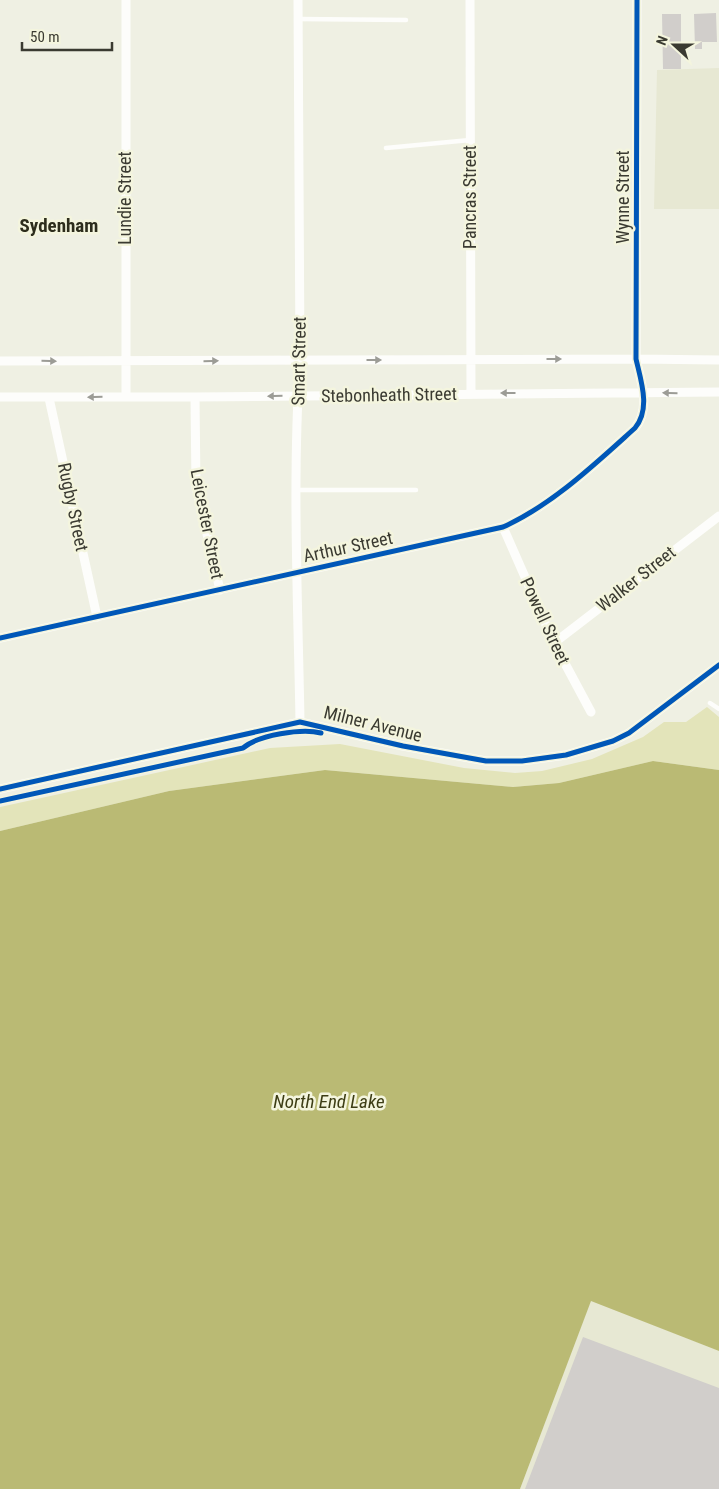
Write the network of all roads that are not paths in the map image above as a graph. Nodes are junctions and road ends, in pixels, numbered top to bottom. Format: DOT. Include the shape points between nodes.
graph roads {
  1 [pos="126,0"];
  2 [pos="298,0"];
  3 [pos="470,0"];
  4 [pos="637,0"];
  5 [pos="298,19"];
  6 [pos="406,20"];
  7 [pos="470,140"];
  8 [pos="386,148"];
  9 [pos="636,359"];
  10 [pos="300,360"];
  11 [pos="470,360"];
  12 [pos="719,360"];
  13 [pos="0,361"];
  14 [pos="126,361"];
  15 [pos="643,392"];
  16 [pos="719,392"];
  17 [pos="471,394"];
  18 [pos="298,396"];
  19 [pos="0,397"];
  20 [pos="126,397"];
  21 [pos="49,398"];
  22 [pos="195,398"];
  23 [pos="297,490"];
  24 [pos="416,490"];
  25 [pos="719,516"];
  26 [pos="503,528"];
  27 [pos="297,572"];
  28 [pos="220,590"];
  29 [pos="96,617"];
  30 [pos="0,638"];
  31 [pos="554,643"];
  32 [pos="719,665"];
  33 [pos="710,703"];
  34 [pos="719,709"];
  35 [pos="591,712"];
  36 [pos="300,722"];
  37 [pos="0,788"];
  1 -- 14 [label="street, Lundie Street"];
  2 -- 5 [label="street, Smart Street"];
  3 -- 7 [label="street, Pancras Street"];
  4 -- 9 [label="street, Wynne Street"];
  5 -- 6 [label="lane"];
  5 -- 10 [label="street, Smart Street"];
  7 -- 8 [label="lane"];
  7 -- 11 [label="street, Pancras Street"];
  11 -- 9 [label="street, Stebonheath Street, one-way"];
  9 -- 12 [label="street, Stebonheath Street"];
  9 -- 15 [label="street, Wynne Street"];
  10 -- 11 [label="street, Stebonheath Street, one-way"];
  14 -- 10 [label="street, Stebonheath Street, one-way"];
  10 -- 18 [label="street, Smart Street"];
  11 -- 17 [label="street, Pancras Street"];
  13 -- 14 [label="street, Stebonheath Street, one-way"];
  14 -- 20 [label="street, Lundie Street"];
  16 -- 15 [label="street, Stebonheath Street, one-way"];
  15 -- 17 [label="street, Stebonheath Street, one-way"];
  15 -- 26 [label="street, Arthur Street" via="643,414 635,428 547,501"];
  17 -- 18 [label="street, Stebonheath Street"];
  18 -- 22 [label="street, Stebonheath Street, one-way"];
  18 -- 23 [label="street, Smart Street"];
  19 -- 21 [label="street, Stebonheath Street"];
  20 -- 21 [label="street, Stebonheath Street, one-way"];
  20 -- 22 [label="street, Stebonheath Street"];
  21 -- 29 [label="street, Rugby Street"];
  22 -- 28 [label="street, Leicester Street" via="196,487"];
  23 -- 24 [label="lane"];
  23 -- 27 [label="street, Smart Street"];
  25 -- 31 [label="street, Walker Street"];
  26 -- 27 [label="street, Arthur Street"];
  26 -- 31 [label="street, Powell Street"];
  27 -- 28 [label="street, Arthur Street"];
  27 -- 36 [label="street, Smart Street"];
  28 -- 29 [label="street, Arthur Street"];
  29 -- 30 [label="street, Arthur Street"];
  31 -- 35 [label="street, Powell Street"];
  32 -- 36 [label="street, Milner Avenue" via="629,733 583,751 543,760 486,761"];
  33 -- 34 [label="lane"];
  36 -- 37 [label="street, Milner Avenue"];
}
